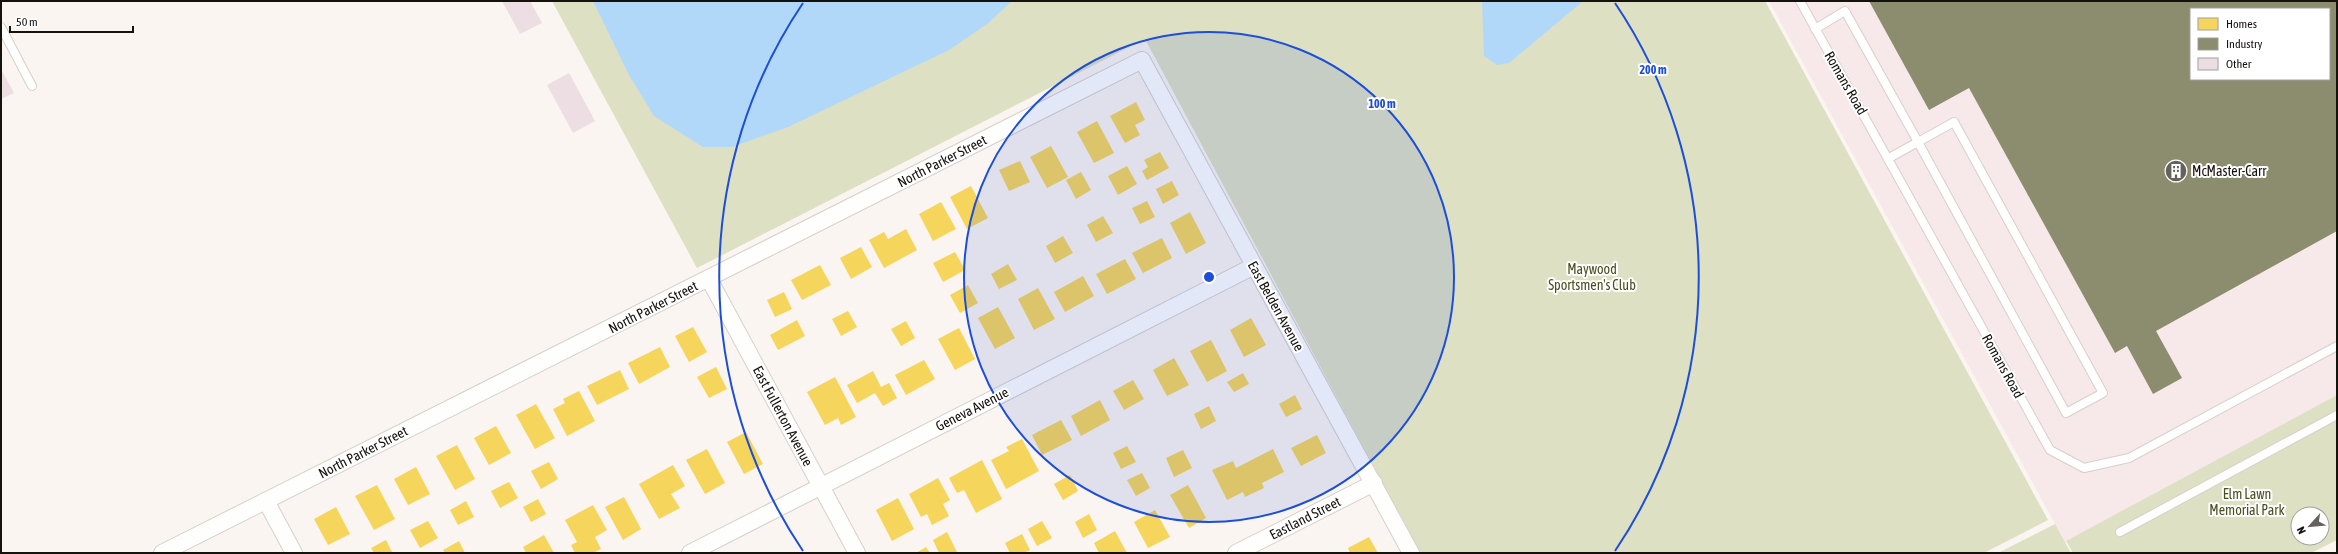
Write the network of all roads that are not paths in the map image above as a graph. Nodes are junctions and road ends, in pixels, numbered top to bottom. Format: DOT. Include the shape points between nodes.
graph roads {
  1 [pos="1800,1"];
  2 [pos="1,27"];
  3 [pos="1815,29"];
  4 [pos="1142,60"];
  5 [pos="32,86"];
  6 [pos="1918,142"];
  7 [pos="1889,158"];
  8 [pos="1254,266"];
  9 [pos="709,279"];
  10 [pos="2337,346"];
  11 [pos="2337,415"];
  12 [pos="1374,484"];
  13 [pos="821,486"];
  14 [pos="266,500"];
  15 [pos="2120,532"];
  16 [pos="162,553"];
  17 [pos="294,553"];
  18 [pos="690,553"];
  19 [pos="857,553"];
  20 [pos="1236,553"];
  21 [pos="1411,553"];
  1 -- 3 [label="lane, Romans Road"];
  2 -- 5 [label="lane"];
  3 -- 6 [label="lane" via="1845,11"];
  3 -- 7 [label="lane, Romans Road"];
  4 -- 8 [label="street, East Belden Avenue"];
  4 -- 9 [label="street, North Parker Street"];
  6 -- 6 [label="lane" via="1954,122 2103,393 2066,412"];
  6 -- 7 [label="lane"];
  7 -- 10 [label="lane, Romans Road" via="2050,450 2084,468 2129,458"];
  8 -- 12 [label="street, East Belden Avenue"];
  8 -- 13 [label="street, Geneva Avenue"];
  9 -- 13 [label="street, East Fullerton Avenue"];
  9 -- 14 [label="street, North Parker Street"];
  11 -- 15 [label="lane"];
  12 -- 20 [label="street, Eastland Street"];
  12 -- 21 [label="street, East Belden Avenue"];
  13 -- 18 [label="street, Geneva Avenue"];
  13 -- 19 [label="street, East Fullerton Avenue"];
  14 -- 16 [label="street, North Parker Street"];
  14 -- 17 [label="street"];
}
